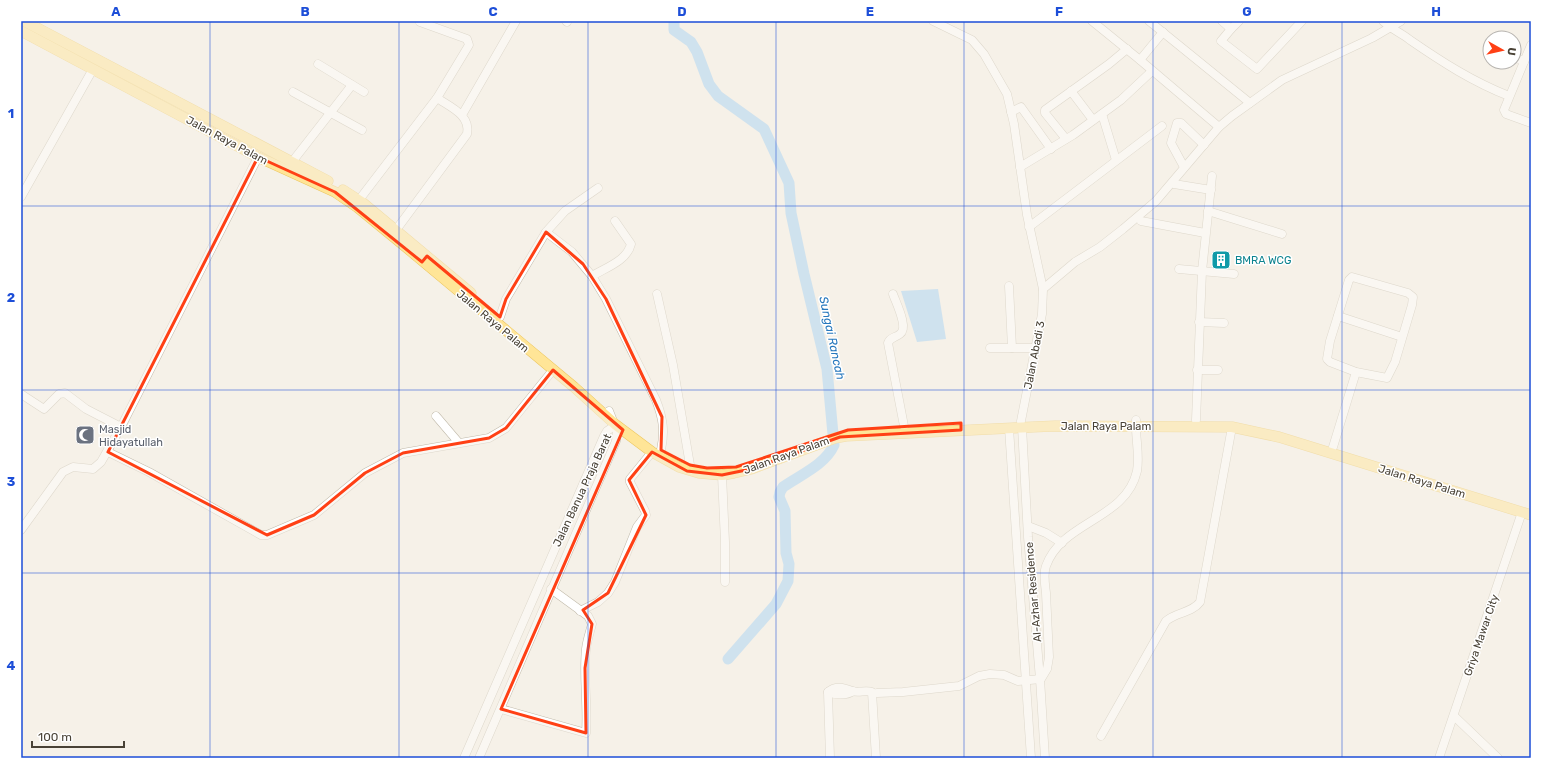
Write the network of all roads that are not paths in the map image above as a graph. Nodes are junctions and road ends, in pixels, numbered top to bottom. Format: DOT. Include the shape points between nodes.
graph roads {
  1 [pos="24,21"];
  2 [pos="516,21"];
  3 [pos="933,21"];
  4 [pos="1092,21"];
  5 [pos="1149,21"];
  6 [pos="1222,21"];
  7 [pos="1239,21"];
  8 [pos="1302,21"];
  9 [pos="1383,21"];
  10 [pos="420,22"];
  11 [pos="1395,24"];
  12 [pos="1231,29"];
  13 [pos="21,31"];
  14 [pos="1163,32"];
  15 [pos="1531,45"];
  16 [pos="1127,49"];
  17 [pos="1140,60"];
  18 [pos="1524,62"];
  19 [pos="318,64"];
  20 [pos="93,69"];
  21 [pos="1152,71"];
  22 [pos="352,85"];
  23 [pos="1071,91"];
  24 [pos="293,92"];
  25 [pos="364,92"];
  26 [pos="1509,96"];
  27 [pos="437,98"];
  28 [pos="1250,104"];
  29 [pos="1011,112"];
  30 [pos="330,114"];
  31 [pos="1102,114"];
  32 [pos="462,115"];
  33 [pos="1093,120"];
  34 [pos="1531,122"];
  35 [pos="1162,126"];
  36 [pos="1219,126"];
  37 [pos="362,130"];
  38 [pos="1066,139"];
  39 [pos="1204,145"];
  40 [pos="1048,151"];
  41 [pos="258,157"];
  42 [pos="1116,160"];
  43 [pos="292,162"];
  44 [pos="1184,167"];
  45 [pos="1020,171"];
  46 [pos="1212,176"];
  47 [pos="1174,184"];
  48 [pos="598,188"];
  49 [pos="1211,190"];
  50 [pos="21,197"];
  51 [pos="360,200"];
  52 [pos="1208,211"];
  53 [pos="615,221"];
  54 [pos="1141,221"];
  55 [pos="1029,227"];
  56 [pos="396,230"];
  57 [pos="546,232"];
  58 [pos="1205,233"];
  59 [pos="1282,234"];
  60 [pos="425,259"];
  61 [pos="1179,269"];
  62 [pos="1202,271"];
  63 [pos="1234,274"];
  64 [pos="592,276"];
  65 [pos="1009,286"];
  66 [pos="1043,289"];
  67 [pos="657,294"];
  68 [pos="893,294"];
  69 [pos="1338,316"];
  70 [pos="500,317"];
  71 [pos="1199,322"];
  72 [pos="1224,323"];
  73 [pos="1402,337"];
  74 [pos="990,348"];
  75 [pos="1012,348"];
  76 [pos="1035,348"];
  77 [pos="553,370"];
  78 [pos="1197,370"];
  79 [pos="1218,370"];
  80 [pos="1356,372"];
  81 [pos="21,394"];
  82 [pos="605,411"];
  83 [pos="436,416"];
  84 [pos="1196,420"];
  85 [pos="1136,423"];
  86 [pos="1022,424"];
  87 [pos="616,425"];
  88 [pos="904,426"];
  89 [pos="121,427"];
  90 [pos="961,427"];
  91 [pos="1232,427"];
  92 [pos="1009,428"];
  93 [pos="630,432"];
  94 [pos="604,436"];
  95 [pos="834,436"];
  96 [pos="824,439"];
  97 [pos="616,441"];
  98 [pos="459,443"];
  99 [pos="1333,447"];
  100 [pos="657,451"];
  101 [pos="108,452"];
  102 [pos="690,465"];
  103 [pos="722,475"];
  104 [pos="1528,512"];
  105 [pos="1028,526"];
  106 [pos="21,530"];
  107 [pos="1062,543"];
  108 [pos="725,582"];
  109 [pos="551,590"];
  110 [pos="580,611"];
  111 [pos="1040,679"];
  112 [pos="1026,682"];
  113 [pos="1041,692"];
  114 [pos="877,693"];
  115 [pos="1028,693"];
  116 [pos="501,709"];
  117 [pos="1454,716"];
  118 [pos="1101,736"];
  119 [pos="464,758"];
  120 [pos="479,758"];
  121 [pos="830,758"];
  122 [pos="876,758"];
  123 [pos="1032,758"];
  124 [pos="1045,758"];
  125 [pos="1439,758"];
  126 [pos="1498,758"];
  1 -- 43 [label="main road, Jalan Raya Palam"];
  2 -- 32 [label="street"];
  3 -- 29 [label="street, Jalan Abadi 3" via="972,40 984,54 1007,94"];
  4 -- 16 [label="street"];
  5 -- 14 [label="street"];
  6 -- 12 [label="street"];
  7 -- 12 [label="street"];
  8 -- 12 [label="street" via="1257,69 1221,41"];
  9 -- 11 [label="street"];
  10 -- 27 [label="street" via="467,39 469,42"];
  11 -- 26 [label="street" via="1404,35 1464,76"];
  11 -- 28 [label="street" via="1282,80"];
  13 -- 20 [label="main road, Jalan Raya Palam"];
  14 -- 17 [label="street"];
  14 -- 28 [label="street"];
  15 -- 18 [label="street"];
  16 -- 17 [label="street"];
  16 -- 23 [label="street"];
  17 -- 21 [label="street"];
  18 -- 26 [label="street"];
  19 -- 22 [label="street"];
  20 -- 41 [label="main road, Jalan Raya Palam"];
  20 -- 50 [label="street" via="83,91"];
  21 -- 31 [label="street"];
  21 -- 36 [label="street"];
  22 -- 25 [label="street"];
  22 -- 30 [label="street"];
  23 -- 33 [label="street"];
  23 -- 38 [label="street" via="1045,110"];
  24 -- 30 [label="street"];
  26 -- 34 [label="street" via="1504,112"];
  27 -- 32 [label="street"];
  27 -- 51 [label="street"];
  28 -- 36 [label="street"];
  29 -- 40 [label="street" via="1021,107"];
  29 -- 45 [label="street, Jalan Abadi 3"];
  30 -- 37 [label="street"];
  30 -- 43 [label="street"];
  31 -- 33 [label="street"];
  31 -- 42 [label="street"];
  32 -- 56 [label="street" via="468,127 464,139"];
  33 -- 38 [label="street"];
  35 -- 42 [label="street"];
  36 -- 39 [label="street"];
  38 -- 40 [label="street"];
  39 -- 44 [label="street"];
  39 -- 44 [label="street" via="1181,123 1177,123 1171,143"];
  40 -- 45 [label="street" via="1041,159"];
  41 -- 60 [label="main road, Jalan Raya Palam" via="335,192"];
  41 -- 89 [label="street"];
  42 -- 55 [label="street"];
  43 -- 51 [label="main road, Jalan Raya Palam"];
  44 -- 66 [label="street" via="1156,200 1134,220 1100,247 1075,262"];
  45 -- 55 [label="street, Jalan Abadi 3"];
  46 -- 49 [label="street"];
  47 -- 49 [label="street"];
  48 -- 57 [label="street" via="565,211"];
  49 -- 52 [label="street"];
  51 -- 56 [label="main road, Jalan Raya Palam"];
  52 -- 58 [label="street"];
  52 -- 59 [label="street"];
  53 -- 64 [label="street" via="631,244 629,250 623,258"];
  54 -- 58 [label="street"];
  55 -- 66 [label="street, Jalan Abadi 3"];
  56 -- 60 [label="main road, Jalan Raya Palam"];
  57 -- 64 [label="street" via="572,252"];
  57 -- 70 [label="street" via="506,299"];
  58 -- 62 [label="street"];
  60 -- 70 [label="main road, Jalan Raya Palam"];
  60 -- 77 [label="main road, Jalan Raya Palam"];
  61 -- 62 [label="street"];
  62 -- 63 [label="street"];
  62 -- 71 [label="street"];
  64 -- 100 [label="street" via="606,298 656,400 664,427"];
  65 -- 75 [label="street"];
  66 -- 76 [label="street, Jalan Abadi 3" via="1043,306"];
  67 -- 102 [label="street" via="674,365"];
  68 -- 88 [label="street" via="904,327 902,333 888,343"];
  69 -- 73 [label="street"];
  69 -- 73 [label="street" via="1352,277 1408,293 1413,299"];
  69 -- 80 [label="street" via="1327,359"];
  70 -- 82 [label="main road, Jalan Raya Palam"];
  71 -- 72 [label="street"];
  71 -- 78 [label="street"];
  73 -- 80 [label="street" via="1395,362 1387,378"];
  74 -- 75 [label="street"];
  75 -- 76 [label="street"];
  76 -- 86 [label="street, Jalan Abadi 3"];
  77 -- 82 [label="main road, Jalan Raya Palam"];
  77 -- 98 [label="street" via="506,428 489,438"];
  78 -- 79 [label="street"];
  78 -- 84 [label="street"];
  80 -- 99 [label="street"];
  81 -- 89 [label="street" via="44,409 59,394 65,393 86,409"];
  82 -- 87 [label="main road, Jalan Raya Palam"];
  82 -- 93 [label="main road, Jalan Raya Palam"];
  82 -- 94 [label="street"];
  83 -- 98 [label="street"];
  84 -- 85 [label="main road, Jalan Raya Palam"];
  84 -- 99 [label="main road, Jalan Raya Palam" via="1235,421"];
  85 -- 86 [label="main road, Jalan Raya Palam"];
  85 -- 91 [label="main road, Jalan Raya Palam"];
  85 -- 107 [label="street" via="1138,463 1127,493 1112,509"];
  86 -- 90 [label="main road, Jalan Raya Palam"];
  86 -- 92 [label="main road, Jalan Raya Palam"];
  86 -- 105 [label="street, Al-Azhar Residence"];
  87 -- 93 [label="main road, Jalan Raya Palam"];
  87 -- 94 [label="street, Jalan Banua Praja Barat"];
  87 -- 97 [label="street, Jalan Banua Praja Barat"];
  88 -- 90 [label="main road, Jalan Raya Palam"];
  88 -- 95 [label="main road, Jalan Raya Palam" via="848,430"];
  89 -- 101 [label="street"];
  90 -- 92 [label="main road, Jalan Raya Palam"];
  90 -- 95 [label="main road, Jalan Raya Palam"];
  91 -- 104 [label="main road, Jalan Raya Palam" via="1280,437"];
  91 -- 118 [label="street" via="1200,602 1194,608 1175,614 1166,621"];
  92 -- 112 [label="street, Al-Azhar Residence"];
  93 -- 97 [label="street"];
  93 -- 100 [label="main road, Jalan Raya Palam"];
  94 -- 119 [label="street, Jalan Banua Praja Barat"];
  95 -- 96 [label="main road, Jalan Raya Palam"];
  96 -- 102 [label="main road, Jalan Raya Palam" via="736,467 707,468"];
  96 -- 103 [label="main road, Jalan Raya Palam" via="751,469"];
  97 -- 109 [label="street, Jalan Banua Praja Barat"];
  98 -- 101 [label="street" via="403,453 365,473 314,516 267,535 261,535"];
  99 -- 104 [label="main road, Jalan Raya Palam"];
  100 -- 102 [label="main road, Jalan Raya Palam"];
  100 -- 103 [label="main road, Jalan Raya Palam" via="687,471"];
  100 -- 110 [label="street" via="630,479 646,516 637,527 615,582 598,602"];
  101 -- 106 [label="street" via="102,462 93,469 73,467 63,472"];
  103 -- 108 [label="street"];
  104 -- 117 [label="street, Griya Mawar City"];
  105 -- 107 [label="street"];
  105 -- 111 [label="street, Al-Azhar Residence"];
  107 -- 111 [label="street" via="1054,551 1045,568 1049,657 1047,669"];
  109 -- 110 [label="street"];
  109 -- 116 [label="street, Jalan Banua Praja Barat"];
  110 -- 116 [label="street" via="588,616 592,624 585,662 588,708 586,733"];
  111 -- 112 [label="street"];
  111 -- 113 [label="street, Al-Azhar Residence"];
  112 -- 114 [label="street" via="1016,681 1004,675 990,674 979,676 959,686"];
  112 -- 115 [label="street, Al-Azhar Residence"];
  113 -- 115 [label="street"];
  113 -- 124 [label="street, Al-Azhar Residence"];
  115 -- 123 [label="street, Al-Azhar Residence"];
  116 -- 120 [label="street, Jalan Banua Praja Barat"];
  117 -- 125 [label="street, Griya Mawar City"];
  117 -- 126 [label="street"];
  121 -- 122 [label="street" via="828,692 833,688 849,688 852,691 872,692"];
}
